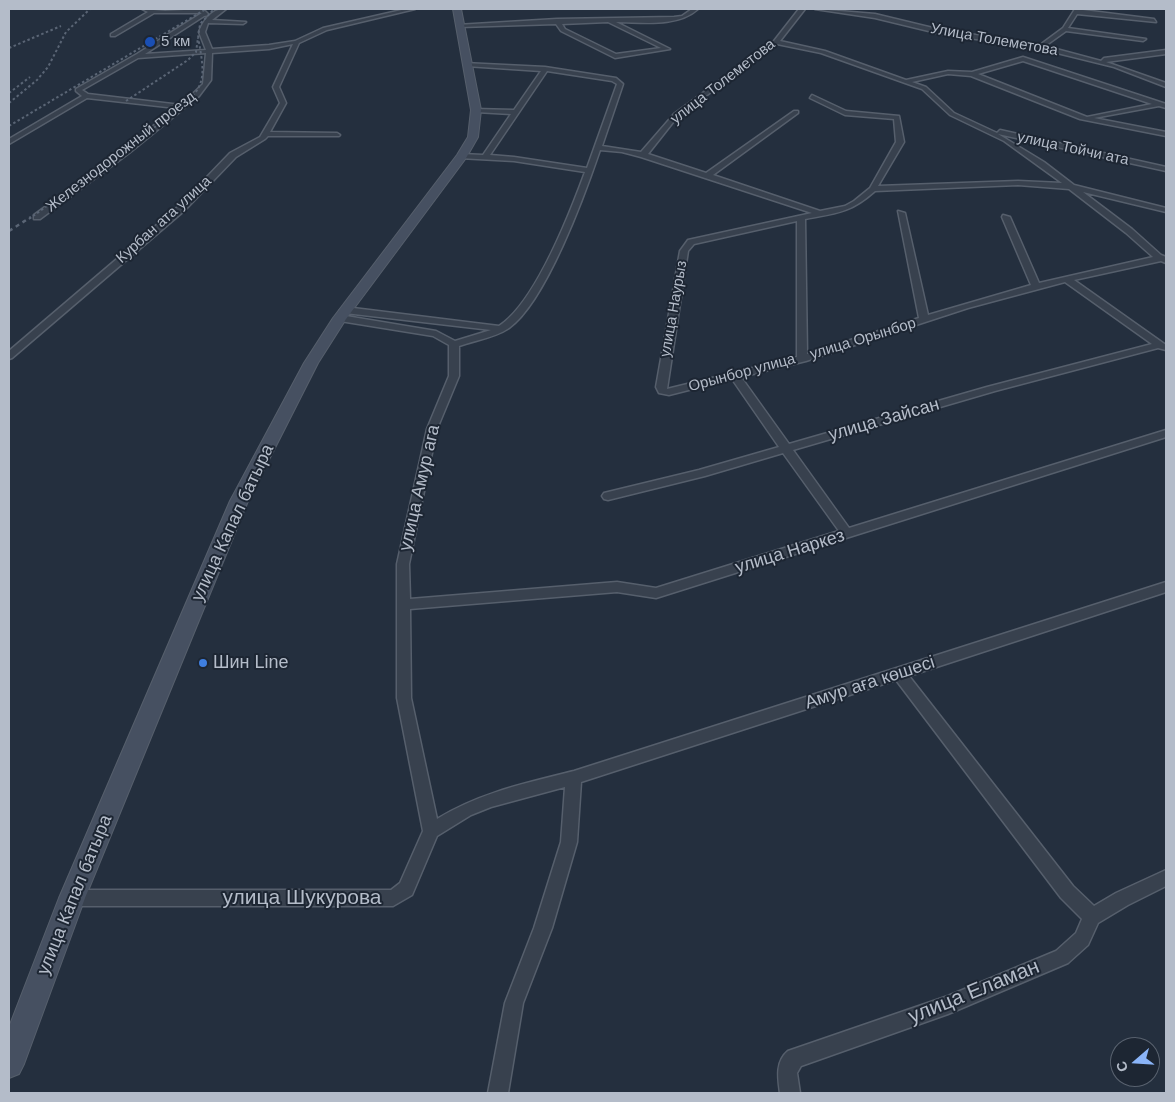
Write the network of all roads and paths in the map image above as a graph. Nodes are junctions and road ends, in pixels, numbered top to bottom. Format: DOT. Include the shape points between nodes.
graph roads {
  1 [pos="144,9"];
  2 [pos="223,9"];
  3 [pos="412,9"];
  4 [pos="695,9"];
  5 [pos="802,9"];
  6 [pos="818,9"];
  7 [pos="1076,10"];
  8 [pos="152,12"];
  9 [pos="205,17"];
  10 [pos="458,17"];
  11 [pos="607,20"];
  12 [pos="557,21"];
  13 [pos="1154,21"];
  14 [pos="243,22"];
  15 [pos="229,28"];
  16 [pos="1065,29"];
  17 [pos="113,35"];
  18 [pos="1143,39"];
  19 [pos="297,42"];
  20 [pos="776,42"];
  21 [pos="1041,46"];
  22 [pos="210,51"];
  23 [pos="1166,52"];
  24 [pos="136,56"];
  25 [pos="1099,61"];
  26 [pos="466,64"];
  27 [pos="546,69"];
  28 [pos="972,74"];
  29 [pos="908,81"];
  30 [pos="1166,84"];
  31 [pos="86,96"];
  32 [pos="812,97"];
  33 [pos="1158,104"];
  34 [pos="1166,104"];
  35 [pos="182,107"];
  36 [pos="476,110"];
  37 [pos="516,112"];
  38 [pos="796,112"];
  39 [pos="1082,118"];
  40 [pos="980,128"];
  41 [pos="265,134"];
  42 [pos="1166,134"];
  43 [pos="337,135"];
  44 [pos="9,142"];
  45 [pos="597,148"];
  46 [pos="643,155"];
  47 [pos="462,156"];
  48 [pos="485,157"];
  49 [pos="1166,169"];
  50 [pos="590,170"];
  51 [pos="707,176"];
  52 [pos="1067,186"];
  53 [pos="873,189"];
  54 [pos="1166,210"];
  55 [pos="901,212"];
  56 [pos="821,213"];
  57 [pos="37,217"];
  58 [pos="801,217"];
  59 [pos="1006,217"];
  60 [pos="1163,259"];
  61 [pos="1066,279"];
  62 [pos="1036,286"];
  63 [pos="343,314"];
  64 [pos="924,320"];
  65 [pos="501,329"];
  66 [pos="454,344"];
  67 [pos="1163,347"];
  68 [pos="9,356"];
  69 [pos="802,359"];
  70 [pos="734,375"];
  71 [pos="663,391"];
  72 [pos="1166,433"];
  73 [pos="785,448"];
  74 [pos="608,496"];
  75 [pos="848,534"];
  76 [pos="1166,588"];
  77 [pos="403,605"];
  78 [pos="899,673"];
  79 [pos="574,778"];
  80 [pos="431,831"];
  81 [pos="1166,878"];
  82 [pos="72,898"];
  83 [pos="1092,917"];
  84 [pos="9,1064"];
  85 [pos="498,1093"];
  86 [pos="790,1093"];
  1 -- 8 [label="street"];
  2 -- 9 [label="street"];
  3 -- 19 [label="street" via="325,29"];
  4 -- 11 [label="street" via="680,19"];
  5 -- 20 [label="street, улица Толеметова"];
  6 -- 21 [label="street, Улица Толеметова"];
  7 -- 13 [label="street"];
  7 -- 16 [label="street"];
  8 -- 9 [label="street" via="185,9"];
  8 -- 17 [label="street"];
  9 -- 14 [label="street"];
  9 -- 15 [label="street"];
  9 -- 22 [label="street, Железнодорожный проезд" via="202,32"];
  9 -- 24 [label="street"];
  10 -- 12 [label="street"];
  10 -- 26 [label="main road, улица Капал батыра"];
  11 -- 12 [label="street"];
  11 -- 12 [label="street" via="667,49 615,56 562,30"];
  16 -- 18 [label="street"];
  16 -- 21 [label="street"];
  19 -- 22 [label="street"];
  19 -- 41 [label="street, Курбан ата улица" via="276,87 283,103"];
  20 -- 29 [label="street" via="824,52"];
  20 -- 46 [label="street, улица Толеметова" via="676,116"];
  21 -- 25 [label="street, Улица Толеметова"];
  22 -- 24 [label="street"];
  22 -- 35 [label="street, Железнодорожный проезд" via="207,57 210,73 206,84"];
  23 -- 25 [label="street"];
  24 -- 31 [label="street" via="78,90"];
  25 -- 30 [label="street, Улица Толеметова"];
  26 -- 27 [label="street"];
  26 -- 36 [label="main road, улица Капал батыра"];
  27 -- 37 [label="street"];
  27 -- 45 [label="street" via="619,82"];
  28 -- 29 [label="street" via="951,71"];
  28 -- 33 [label="street" via="1023,59"];
  28 -- 39 [label="street"];
  29 -- 40 [label="street" via="933,95 952,114"];
  31 -- 35 [label="street"];
  31 -- 44 [label="street"];
  32 -- 53 [label="street, улица Наурыз" via="846,113 897,117 900,142"];
  33 -- 34 [label="street"];
  33 -- 39 [label="street"];
  35 -- 57 [label="street, Железнодорожный проезд"];
  36 -- 37 [label="street"];
  36 -- 47 [label="main road, улица Капал батыра" via="472,137"];
  37 -- 48 [label="street"];
  38 -- 51 [label="street"];
  39 -- 42 [label="street"];
  40 -- 49 [label="street, улица Тойчи ата"];
  40 -- 52 [label="street" via="1006,140"];
  41 -- 43 [label="street"];
  41 -- 68 [label="street, Курбан ата улица" via="233,155 182,208"];
  45 -- 46 [label="street, улица Наурыз"];
  45 -- 50 [label="street"];
  46 -- 51 [label="street, улица Наурыз"];
  47 -- 48 [label="street"];
  47 -- 63 [label="main road, улица Капал батыра"];
  48 -- 50 [label="street"];
  50 -- 65 [label="street" via="559,248 525,306"];
  51 -- 56 [label="street, улица Наурыз"];
  52 -- 53 [label="street" via="1018,183"];
  52 -- 54 [label="street"];
  52 -- 60 [label="street"];
  53 -- 56 [label="street, улица Наурыз" via="847,208"];
  55 -- 64 [label="street, улица Орынбор"];
  56 -- 58 [label="street, улица Наурыз"];
  58 -- 69 [label="street, Орынбор улица"];
  58 -- 71 [label="street, улица Наурыз" via="691,242 684,251 661,387"];
  59 -- 62 [label="street"];
  60 -- 61 [label="street, улица Орынбор"];
  61 -- 62 [label="street, улица Орынбор"];
  61 -- 67 [label="street, улица Зайсан"];
  62 -- 64 [label="street, улица Орынбор"];
  63 -- 65 [label="street"];
  63 -- 66 [label="street" via="436,334"];
  63 -- 82 [label="main road, улица Капал батыра" via="311,363 240,501"];
  64 -- 69 [label="street, улица Орынбор"];
  65 -- 66 [label="street"];
  66 -- 77 [label="street, улица Амур ага" via="454,376 432,429 403,564"];
  67 -- 73 [label="street, улица Зайсан" via="991,388"];
  69 -- 70 [label="street, Орынбор улица"];
  70 -- 71 [label="street, Орынбор улица"];
  70 -- 73 [label="street"];
  72 -- 75 [label="street, улица Наркез"];
  73 -- 74 [label="street, улица Зайсан"];
  73 -- 75 [label="street"];
  75 -- 77 [label="street, улица Наркез" via="656,593 617,587"];
  76 -- 78 [label="street, Амур аға көшесі"];
  77 -- 80 [label="street, улица Амур ага" via="404,698"];
  78 -- 79 [label="street, Амур аға көшесі"];
  78 -- 83 [label="street" via="1067,892"];
  79 -- 80 [label="street" via="489,800"];
  79 -- 85 [label="street" via="569,842 543,928 514,1003"];
  80 -- 82 [label="street, улица Шукурова" via="406,888 393,898 384,900"];
  81 -- 83 [label="street"];
  82 -- 84 [label="main road, улица Капал батыра"];
  83 -- 86 [label="street, улица Еламан" via="1082,939 1062,957 948,1005 795,1058 789,1063 787,1073"];
}
